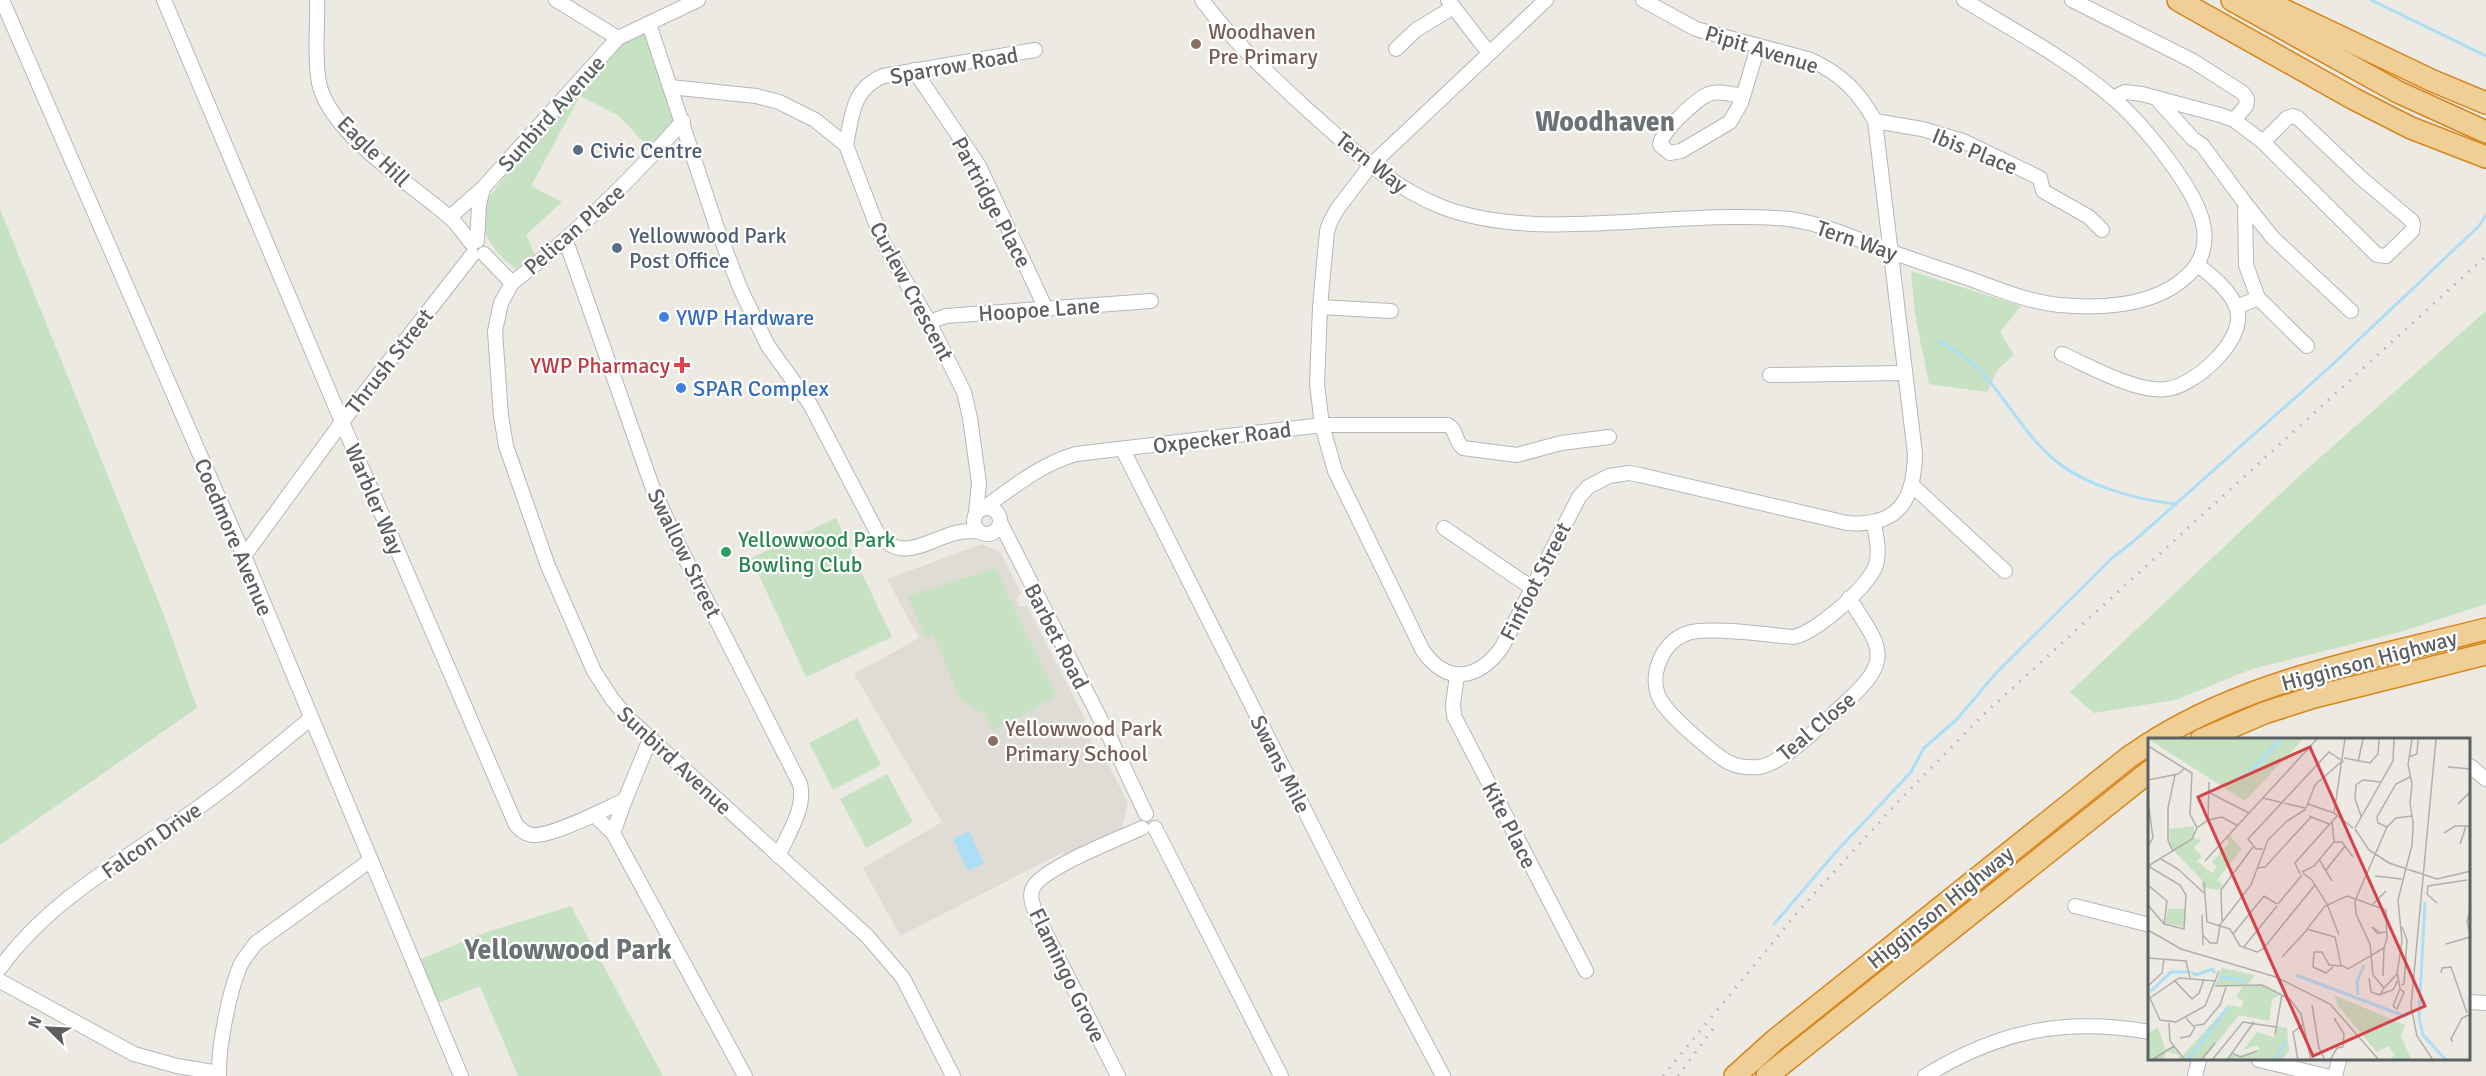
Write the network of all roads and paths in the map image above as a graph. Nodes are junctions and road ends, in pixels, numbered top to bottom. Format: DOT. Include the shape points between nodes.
graph roads {
  1 [pos="2,0"];
  2 [pos="164,0"];
  3 [pos="317,0"];
  4 [pos="556,0"];
  5 [pos="699,0"];
  6 [pos="1202,0"];
  7 [pos="1546,0"];
  8 [pos="1643,0"];
  9 [pos="1964,0"];
  10 [pos="2072,0"];
  11 [pos="2178,0"];
  12 [pos="2232,0"];
  13 [pos="2263,0"];
  14 [pos="1450,4"];
  15 [pos="649,24"];
  16 [pos="618,38"];
  17 [pos="1758,47"];
  18 [pos="1396,49"];
  19 [pos="1035,50"];
  20 [pos="1489,52"];
  21 [pos="914,70"];
  22 [pos="670,87"];
  23 [pos="1743,96"];
  24 [pos="2154,97"];
  25 [pos="2113,98"];
  26 [pos="2486,103"];
  27 [pos="1875,120"];
  28 [pos="2234,120"];
  29 [pos="683,121"];
  30 [pos="2486,132"];
  31 [pos="2263,142"];
  32 [pos="846,145"];
  33 [pos="2482,157"];
  34 [pos="1370,166"];
  35 [pos="483,188"];
  36 [pos="2245,203"];
  37 [pos="450,217"];
  38 [pos="2102,230"];
  39 [pos="566,241"];
  40 [pos="476,248"];
  41 [pos="1892,252"];
  42 [pos="2198,265"];
  43 [pos="512,283"];
  44 [pos="2258,298"];
  45 [pos="1150,301"];
  46 [pos="1045,307"];
  47 [pos="1320,307"];
  48 [pos="2237,307"];
  49 [pos="1391,311"];
  50 [pos="2351,311"];
  51 [pos="928,322"];
  52 [pos="2307,346"];
  53 [pos="2062,354"];
  54 [pos="1904,373"];
  55 [pos="1770,375"];
  56 [pos="342,422"];
  57 [pos="1322,425"];
  58 [pos="1609,436"];
  59 [pos="1122,450"];
  60 [pos="1913,486"];
  61 [pos="987,511"];
  62 [pos="1874,523"];
  63 [pos="1444,528"];
  64 [pos="957,532"];
  65 [pos="982,533"];
  66 [pos="1015,555"];
  67 [pos="244,556"];
  68 [pos="2005,571"];
  69 [pos="1532,588"];
  70 [pos="1849,598"];
  71 [pos="2486,629"];
  72 [pos="2486,654"];
  73 [pos="1457,675"];
  74 [pos="310,720"];
  75 [pos="2158,738"];
  76 [pos="2206,738"];
  77 [pos="650,739"];
  78 [pos="2148,744"];
  79 [pos="2471,768"];
  80 [pos="2148,773"];
  81 [pos="2486,779"];
  82 [pos="625,800"];
  83 [pos="594,815"];
  84 [pos="1148,828"];
  85 [pos="613,833"];
  86 [pos="778,856"];
  87 [pos="371,860"];
  88 [pos="2075,906"];
  89 [pos="2148,924"];
  90 [pos="0,968"];
  91 [pos="1586,971"];
  92 [pos="0,981"];
  93 [pos="2471,1002"];
  94 [pos="2486,1003"];
  95 [pos="2148,1032"];
  96 [pos="2199,1061"];
  97 [pos="2267,1061"];
  98 [pos="2339,1061"];
  99 [pos="219,1074"];
  100 [pos="461,1076"];
  101 [pos="745,1076"];
  102 [pos="953,1076"];
  103 [pos="1118,1076"];
  104 [pos="1281,1076"];
  105 [pos="1443,1076"];
  106 [pos="1735,1076"];
  107 [pos="1767,1076"];
  108 [pos="1924,1076"];
  109 [pos="2195,1076"];
  110 [pos="2325,1076"];
  111 [pos="2335,1076"];
  1 -- 67 [label="street, Coedmore Avenue"];
  2 -- 56 [label="street, Warbler Way"];
  3 -- 37 [label="street, Eagle Hill" via="317,63 324,96 359,143"];
  4 -- 16 [label="street"];
  5 -- 15 [label="street"];
  6 -- 34 [label="street, Tern Way" via="1244,51"];
  7 -- 20 [label="street"];
  8 -- 17 [label="street, Pipit Avenue" via="1696,29"];
  9 -- 25 [label="street" via="2072,67"];
  10 -- 28 [label="street" via="2184,56 2243,93 2246,106"];
  11 -- 33 [label="highway" via="2354,99"];
  12 -- 30 [label="highway" via="2398,92"];
  13 -- 26 [label="highway"];
  14 -- 18 [label="street"];
  14 -- 20 [label="street"];
  15 -- 16 [label="street"];
  15 -- 22 [label="street"];
  16 -- 35 [label="street, Sunbird Avenue"];
  17 -- 23 [label="street"];
  17 -- 27 [label="street, Pipit Avenue" via="1827,68 1854,89"];
  19 -- 21 [label="street, Sparrow Road"];
  20 -- 34 [label="street"];
  21 -- 32 [label="street, Sparrow Road" via="883,76 866,86 854,107"];
  21 -- 46 [label="street, Partridge Place" via="979,166"];
  22 -- 29 [label="street"];
  22 -- 32 [label="street" via="779,102 815,120"];
  23 -- 23 [label="street" via="1735,116 1724,126 1681,151 1670,153 1660,145 1662,135 1705,96"];
  24 -- 25 [label="street" via="2125,92"];
  24 -- 28 [label="street"];
  24 -- 36 [label="street" via="2202,145"];
  25 -- 42 [label="street" via="2160,151 2195,201 2205,237"];
  27 -- 38 [label="street, Ibis Place" via="1963,141 2040,178 2043,191 2089,217"];
  27 -- 41 [label="street, Pipit Avenue"];
  28 -- 31 [label="street"];
  29 -- 39 [label="street, Pelican Place"];
  29 -- 64 [label="street" via="740,288 768,345 810,404 869,520 884,542 900,549"];
  31 -- 31 [label="street" via="2288,118 2298,118 2412,221 2413,229 2386,256 2379,256"];
  32 -- 51 [label="street, Curlew Crescent" via="883,242"];
  34 -- 41 [label="street, Tern Way" via="1419,197 1484,219 1534,224 1775,218 1820,226"];
  34 -- 47 [label="street" via="1338,208 1327,231"];
  35 -- 37 [label="street, Sunbird Avenue"];
  35 -- 40 [label="street, Sunbird Avenue"];
  36 -- 44 [label="street" via="2246,265"];
  36 -- 50 [label="street" via="2273,238"];
  37 -- 40 [label="street"];
  39 -- 43 [label="street, Pelican Place"];
  39 -- 86 [label="street, Swallow Street" via="653,489 798,776 800,806"];
  40 -- 43 [label="street"];
  40 -- 56 [label="street, Thrush Street"];
  41 -- 42 [label="street, Tern Way" via="2031,300 2073,306 2142,300 2164,293"];
  41 -- 54 [label="street"];
  42 -- 48 [label="street"];
  43 -- 77 [label="street, Sunbird Avenue" via="501,303 495,331 506,446 548,566 594,671 619,709"];
  44 -- 48 [label="street"];
  44 -- 52 [label="street"];
  45 -- 46 [label="street, Hoopoe Lane"];
  46 -- 51 [label="street, Hoopoe Lane" via="946,316"];
  47 -- 49 [label="street"];
  47 -- 57 [label="street" via="1317,384"];
  48 -- 53 [label="street" via="2238,324 2228,346 2199,373 2167,389 2126,381"];
  51 -- 61 [label="street, Curlew Crescent" via="964,392"];
  54 -- 55 [label="street"];
  54 -- 60 [label="street" via="1915,454"];
  56 -- 67 [label="street, Thrush Street"];
  56 -- 83 [label="street, Warbler Way" via="516,825 528,834 543,834"];
  57 -- 58 [label="street, Oxpecker Road" via="1448,425 1463,448 1517,455"];
  57 -- 59 [label="street, Oxpecker Road"];
  57 -- 73 [label="street" via="1335,471 1424,651 1442,670"];
  59 -- 61 [label="street, Oxpecker Road" via="1060,459 1007,492"];
  59 -- 105 [label="street, Swans Mile"];
  60 -- 62 [label="street" via="1898,511"];
  60 -- 68 [label="street"];
  61 -- 64 [label="street"];
  61 -- 65 [label="street" via="974,524"];
  61 -- 65 [label="street" via="994,532"];
  61 -- 66 [label="street, Barbet Road"];
  62 -- 69 [label="street, Finfoot Street" via="1847,523 1641,475 1618,474 1597,481 1580,497"];
  62 -- 70 [label="street, Teal Close" via="1876,564 1868,579"];
  63 -- 69 [label="street"];
  64 -- 65 [label="street"];
  65 -- 66 [label="street, Barbet Road"];
  66 -- 84 [label="street, Barbet Road" via="1110,738 1146,814 1140,819"];
  67 -- 74 [label="street, Coedmore Avenue"];
  69 -- 73 [label="street, Finfoot Street" via="1490,663 1469,674"];
  70 -- 70 [label="street, Teal Close" via="1815,627 1797,636 1685,633 1672,642 1659,662 1656,679 1661,700 1678,720 1728,762 1750,767 1772,763 1816,729 1872,676 1877,663 1875,642"];
  71 -- 75 [label="highway, Higginson Highway" via="2240,696"];
  72 -- 76 [label="highway, Higginson Highway" via="2304,700"];
  73 -- 91 [label="street, Kite Place" via="1454,716"];
  74 -- 87 [label="street, Coedmore Avenue"];
  74 -- 90 [label="street, Falcon Drive" via="206,802 56,907 18,943"];
  77 -- 82 [label="street"];
  77 -- 86 [label="street, Sunbird Avenue"];
  78 -- 106 [label="highway, Higginson Highway" via="1925,919"];
  79 -- 81 [label="street"];
  80 -- 107 [label="highway, Higginson Highway"];
  82 -- 83 [label="street, Warbler Way"];
  82 -- 85 [label="street"];
  83 -- 85 [label="street"];
  84 -- 103 [label="street, Flamingo Grove" via="1052,871 1031,892 1036,914"];
  84 -- 104 [label="street"];
  85 -- 101 [label="street"];
  86 -- 102 [label="street, Sunbird Avenue" via="892,962"];
  87 -- 99 [label="street" via="246,955 236,976 227,1015"];
  87 -- 100 [label="street, Coedmore Avenue"];
  88 -- 89 [label="street"];
  92 -- 99 [label="street" via="134,1054"];
  93 -- 94 [label="street"];
  95 -- 108 [label="street" via="2089,1025 2043,1028 1995,1040"];
  96 -- 109 [label="street"];
  97 -- 110 [label="street"];
  98 -- 111 [label="street"];
}
